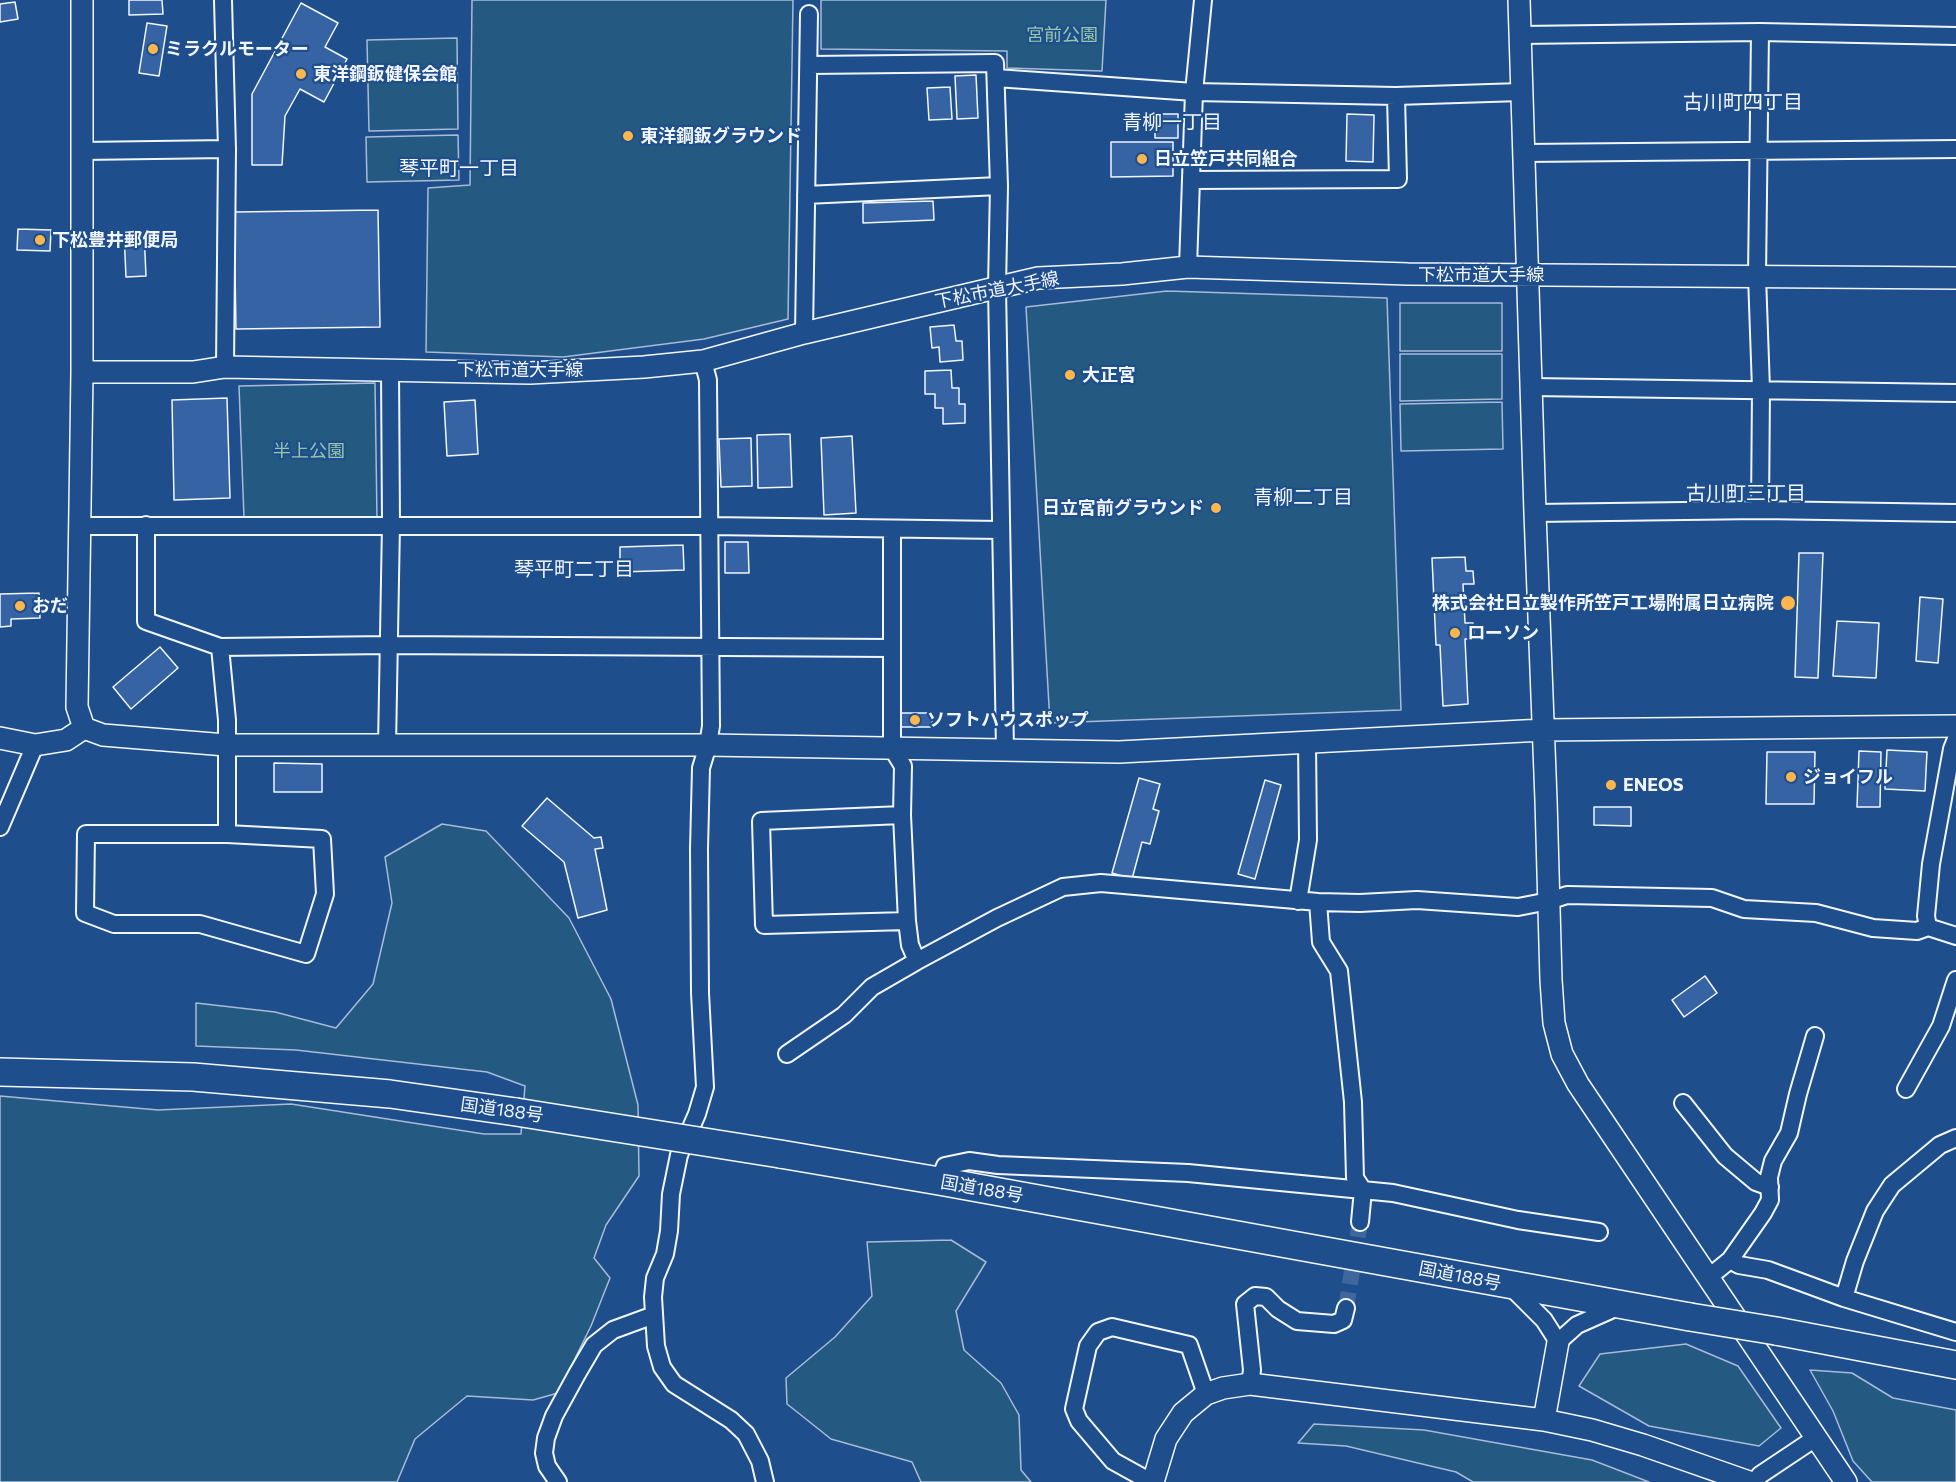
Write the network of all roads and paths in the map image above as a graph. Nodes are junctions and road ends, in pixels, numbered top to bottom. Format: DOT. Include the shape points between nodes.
graph roads {
  1 [pos="82,0"];
  2 [pos="223,0"];
  3 [pos="1203,0"];
  4 [pos="1519,0"];
  5 [pos="809,14"];
  6 [pos="1760,32"];
  7 [pos="1520,35"];
  8 [pos="1956,36"];
  9 [pos="809,65"];
  10 [pos="996,78"];
  11 [pos="1194,92"];
  12 [pos="1521,92"];
  13 [pos="1396,96"];
  14 [pos="227,149"];
  15 [pos="1956,149"];
  16 [pos="82,151"];
  17 [pos="1758,151"];
  18 [pos="1524,153"];
  19 [pos="1191,180"];
  20 [pos="999,186"];
  21 [pos="806,195"];
  22 [pos="1188,267"];
  23 [pos="1527,275"];
  24 [pos="1757,276"];
  25 [pos="1956,278"];
  26 [pos="997,287"];
  27 [pos="804,333"];
  28 [pos="703,361"];
  29 [pos="225,367"];
  30 [pos="390,369"];
  31 [pos="82,372"];
  32 [pos="1531,387"];
  33 [pos="1761,389"];
  34 [pos="1956,393"];
  35 [pos="1760,510"];
  36 [pos="1535,513"];
  37 [pos="1956,513"];
  38 [pos="391,524"];
  39 [pos="146,525"];
  40 [pos="80,526"];
  41 [pos="710,526"];
  42 [pos="892,530"];
  43 [pos="1001,530"];
  44 [pos="389,645"];
  45 [pos="710,646"];
  46 [pos="220,647"];
  47 [pos="892,648"];
  48 [pos="1956,726"];
  49 [pos="84,728"];
  50 [pos="1543,730"];
  51 [pos="0,738"];
  52 [pos="1956,739"];
  53 [pos="1308,741"];
  54 [pos="35,745"];
  55 [pos="226,745"];
  56 [pos="708,745"];
  57 [pos="387,746"];
  58 [pos="892,748"];
  59 [pos="1005,750"];
  60 [pos="902,815"];
  61 [pos="0,827"];
  62 [pos="227,834"];
  63 [pos="1298,900"];
  64 [pos="1549,901"];
  65 [pos="1318,902"];
  66 [pos="907,921"];
  67 [pos="1928,927"];
  68 [pos="1956,936"];
  69 [pos="917,961"];
  70 [pos="1956,980"];
  71 [pos="1948,1028"];
  72 [pos="1815,1036"];
  73 [pos="787,1054"];
  74 [pos="0,1072"];
  75 [pos="1906,1089"];
  76 [pos="1683,1103"];
  77 [pos="1956,1137"];
  78 [pos="939,1181"];
  79 [pos="1770,1187"];
  80 [pos="1363,1190"];
  81 [pos="1360,1222"];
  82 [pos="1599,1232"];
  83 [pos="1730,1260"];
  84 [pos="1709,1277"];
  85 [pos="1509,1285"];
  86 [pos="1844,1298"];
  87 [pos="1623,1305"];
  88 [pos="1346,1308"];
  89 [pos="654,1315"];
  90 [pos="1956,1332"];
  91 [pos="1558,1341"];
  92 [pos="1956,1365"];
  93 [pos="1250,1384"];
  94 [pos="1206,1395"];
  95 [pos="1544,1420"];
  96 [pos="1817,1437"];
  97 [pos="1153,1481"];
  98 [pos="558,1482"];
  99 [pos="765,1482"];
  100 [pos="1749,1482"];
  101 [pos="1755,1482"];
  102 [pos="1846,1482"];
  1 -- 16 [label="street"];
  2 -- 14 [label="street"];
  3 -- 11 [label="street"];
  4 -- 7 [label="street"];
  5 -- 9 [label="street"];
  6 -- 7 [label="street"];
  6 -- 8 [label="street"];
  6 -- 17 [label="street"];
  7 -- 12 [label="street"];
  9 -- 10 [label="street" via="995,63"];
  9 -- 21 [label="street"];
  10 -- 11 [label="street"];
  10 -- 20 [label="street"];
  11 -- 13 [label="street"];
  11 -- 19 [label="street"];
  12 -- 13 [label="street"];
  12 -- 18 [label="street"];
  13 -- 19 [label="street" via="1398,179"];
  14 -- 16 [label="street"];
  14 -- 29 [label="street"];
  15 -- 17 [label="street"];
  16 -- 31 [label="street"];
  17 -- 18 [label="street"];
  17 -- 24 [label="street"];
  18 -- 23 [label="street"];
  19 -- 22 [label="street"];
  20 -- 21 [label="street"];
  20 -- 26 [label="street"];
  21 -- 27 [label="street"];
  22 -- 23 [label="street, 下松市道大手線"];
  22 -- 26 [label="street, 下松市道大手線" via="1038,278"];
  23 -- 24 [label="street, 下松市道大手線"];
  23 -- 32 [label="street"];
  24 -- 25 [label="street, 下松市道大手線"];
  24 -- 33 [label="street"];
  26 -- 27 [label="street, 下松市道大手線"];
  26 -- 43 [label="street"];
  27 -- 28 [label="street, 下松市道大手線"];
  28 -- 30 [label="street, 下松市道大手線" via="530,374"];
  28 -- 41 [label="street" via="708,380"];
  29 -- 30 [label="street, 下松市道大手線"];
  29 -- 31 [label="street, 下松市道大手線" via="193,372"];
  30 -- 38 [label="street"];
  31 -- 40 [label="street"];
  32 -- 33 [label="street"];
  32 -- 36 [label="street"];
  33 -- 34 [label="street"];
  33 -- 35 [label="street"];
  35 -- 36 [label="street"];
  35 -- 37 [label="street"];
  36 -- 50 [label="street"];
  38 -- 39 [label="street"];
  38 -- 41 [label="street"];
  38 -- 44 [label="street"];
  39 -- 40 [label="street"];
  39 -- 46 [label="street" via="146,621"];
  40 -- 49 [label="street" via="77,707"];
  41 -- 42 [label="street"];
  41 -- 45 [label="street"];
  42 -- 43 [label="street"];
  42 -- 47 [label="street"];
  43 -- 59 [label="street"];
  44 -- 45 [label="street"];
  44 -- 46 [label="street"];
  44 -- 57 [label="street"];
  45 -- 47 [label="street"];
  45 -- 56 [label="street"];
  46 -- 55 [label="street"];
  47 -- 58 [label="street"];
  48 -- 50 [label="street"];
  49 -- 54 [label="street" via="66,740"];
  49 -- 55 [label="street" via="103,735"];
  50 -- 53 [label="street"];
  50 -- 64 [label="street"];
  51 -- 54 [label="street"];
  52 -- 67 [label="street" via="1931,864"];
  53 -- 59 [label="street" via="1119,752"];
  53 -- 63 [label="street" via="1308,840"];
  54 -- 61 [label="street"];
  55 -- 57 [label="street"];
  55 -- 62 [label="street"];
  56 -- 57 [label="street"];
  56 -- 58 [label="street"];
  56 -- 89 [label="street" via="701,768 699,849 705,1087 698,1114 679,1155 665,1254 655,1278"];
  58 -- 59 [label="street"];
  58 -- 60 [label="street" via="903,766"];
  60 -- 66 [label="street"];
  60 -- 66 [label="street" via="761,821 764,925"];
  62 -- 62 [label="street" via="322,839 325,894 306,954 200,924 114,924 85,913 86,834"];
  63 -- 65 [label="street"];
  63 -- 69 [label="street" via="1101,883 1063,887"];
  64 -- 65 [label="street" via="1518,907 1417,900"];
  64 -- 67 [label="street" via="1566,895 1712,898 1744,909 1816,913 1873,928 1917,931"];
  64 -- 84 [label="street" via="1554,1023 1562,1054 1578,1084"];
  65 -- 80 [label="street" via="1321,942 1339,971 1353,1102 1355,1178"];
  66 -- 69 [label="street"];
  67 -- 68 [label="street"];
  69 -- 73 [label="street" via="872,987 844,1015"];
  70 -- 71 [label="street"];
  71 -- 75 [label="street"];
  72 -- 79 [label="street" via="1789,1133 1773,1161"];
  74 -- 78 [label="highway, 国道188号, bridge" via="193,1077 390,1094"];
  76 -- 79 [label="street" via="1725,1156 1756,1182"];
  77 -- 86 [label="street" via="1940,1145 1892,1185 1875,1210"];
  78 -- 80 [label="street" via="945,1166 969,1161 1188,1173"];
  78 -- 85 [label="highway, 国道188号"];
  79 -- 83 [label="street" via="1770,1200 1763,1213"];
  80 -- 81 [label="street"];
  80 -- 82 [label="street"];
  83 -- 84 [label="street"];
  83 -- 86 [label="street"];
  84 -- 96 [label="street"];
  85 -- 87 [label="highway, 国道188号"];
  85 -- 91 [label="street" via="1544,1320"];
  86 -- 90 [label="street"];
  87 -- 91 [label="street" via="1577,1325"];
  87 -- 92 [label="highway, 国道188号, bridge"];
  88 -- 93 [label="street" via="1343,1320 1334,1324 1297,1321 1266,1298 1255,1296 1245,1304"];
  89 -- 98 [label="street" via="613,1330 594,1345 576,1374 546,1438 547,1466"];
  89 -- 99 [label="street" via="662,1367 674,1384 746,1434 760,1461"];
  91 -- 95 [label="street"];
  93 -- 94 [label="street"];
  93 -- 95 [label="street"];
  94 -- 97 [label="street" via="1183,1413 1166,1439"];
  94 -- 97 [label="street" via="1189,1345 1112,1327 1098,1332 1088,1346 1074,1409 1079,1421 1113,1461"];
  95 -- 100 [label="street" via="1593,1430"];
  96 -- 101 [label="street"];
  96 -- 102 [label="street"];
}
